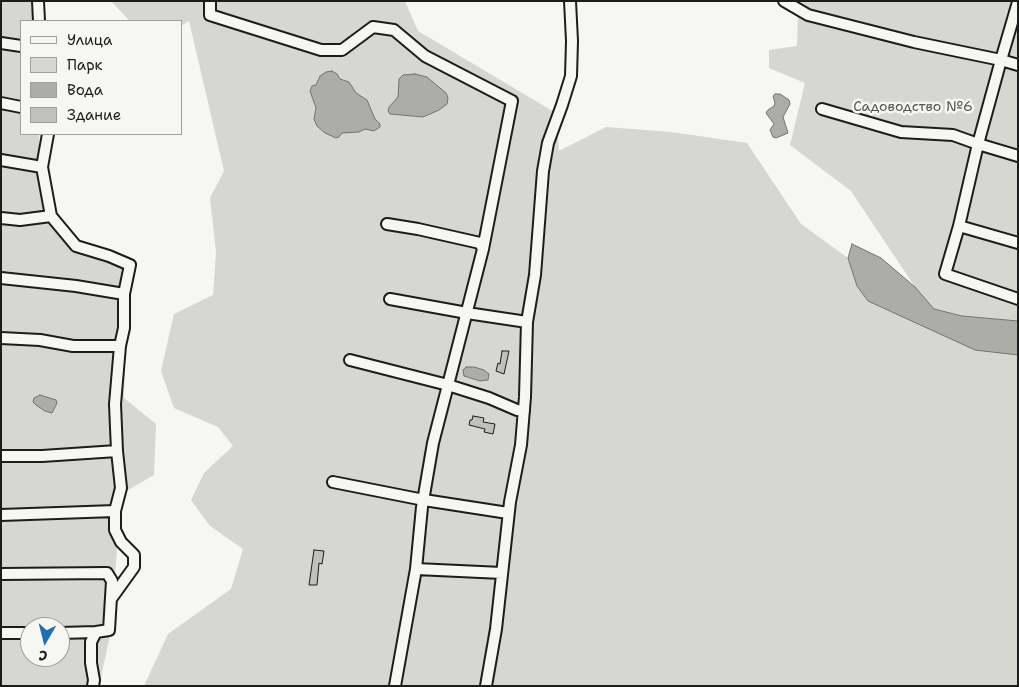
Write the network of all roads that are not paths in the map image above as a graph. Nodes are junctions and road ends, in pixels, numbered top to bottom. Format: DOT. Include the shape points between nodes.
graph roads {
  1 [pos="38,1"];
  2 [pos="210,1"];
  3 [pos="570,1"];
  4 [pos="784,1"];
  5 [pos="1018,2"];
  6 [pos="39,20"];
  7 [pos="1,43"];
  8 [pos="20,46"];
  9 [pos="1000,60"];
  10 [pos="1018,65"];
  11 [pos="1,103"];
  12 [pos="20,107"];
  13 [pos="822,109"];
  14 [pos="48,135"];
  15 [pos="978,144"];
  16 [pos="1018,156"];
  17 [pos="1,160"];
  18 [pos="42,167"];
  19 [pos="51,216"];
  20 [pos="1,218"];
  21 [pos="387,224"];
  22 [pos="959,226"];
  23 [pos="1018,243"];
  24 [pos="483,249"];
  25 [pos="1,278"];
  26 [pos="124,294"];
  27 [pos="390,299"];
  28 [pos="1018,299"];
  29 [pos="467,314"];
  30 [pos="527,322"];
  31 [pos="1,338"];
  32 [pos="120,346"];
  33 [pos="350,360"];
  34 [pos="448,385"];
  35 [pos="524,411"];
  36 [pos="117,451"];
  37 [pos="1,456"];
  38 [pos="333,482"];
  39 [pos="424,500"];
  40 [pos="115,512"];
  41 [pos="508,513"];
  42 [pos="1,516"];
  43 [pos="416,569"];
  44 [pos="502,573"];
  45 [pos="1,574"];
  46 [pos="111,599"];
  47 [pos="96,632"];
  48 [pos="20,633"];
  49 [pos="70,633"];
  50 [pos="1,634"];
  51 [pos="93,686"];
  52 [pos="395,686"];
  53 [pos="486,686"];
  1 -- 6 [label="lane"];
  2 -- 24 [label="lane" via="210,15 322,50 342,50 374,27 394,30 425,56 512,102"];
  3 -- 30 [label="lane" via="570,76 548,143"];
  4 -- 9 [label="lane" via="808,15"];
  5 -- 9 [label="lane"];
  7 -- 8 [label="lane"];
  9 -- 10 [label="lane"];
  9 -- 15 [label="lane"];
  11 -- 12 [label="lane"];
  13 -- 15 [label="lane" via="901,132 953,135"];
  14 -- 18 [label="lane"];
  15 -- 16 [label="lane"];
  15 -- 22 [label="lane"];
  17 -- 18 [label="lane"];
  18 -- 19 [label="lane"];
  19 -- 20 [label="lane" via="20,220"];
  19 -- 26 [label="lane" via="76,246 130,265"];
  21 -- 24 [label="lane" via="480,243"];
  22 -- 23 [label="lane"];
  22 -- 28 [label="lane" via="945,274"];
  24 -- 29 [label="lane"];
  25 -- 26 [label="lane"];
  26 -- 32 [label="lane" via="124,328"];
  27 -- 29 [label="lane"];
  29 -- 30 [label="lane"];
  29 -- 34 [label="lane"];
  30 -- 35 [label="lane"];
  31 -- 32 [label="lane" via="73,346"];
  32 -- 36 [label="lane" via="115,404"];
  33 -- 34 [label="lane"];
  34 -- 35 [label="lane"];
  34 -- 39 [label="lane" via="433,443"];
  35 -- 41 [label="lane"];
  36 -- 37 [label="lane"];
  36 -- 40 [label="lane" via="121,488"];
  38 -- 39 [label="lane"];
  39 -- 41 [label="lane"];
  39 -- 43 [label="lane"];
  40 -- 42 [label="lane"];
  40 -- 46 [label="lane" via="115,530 134,555 134,567"];
  41 -- 44 [label="lane"];
  43 -- 44 [label="lane"];
  43 -- 52 [label="lane"];
  44 -- 53 [label="lane"];
  45 -- 46 [label="lane" via="107,573 112,581"];
  46 -- 47 [label="lane" via="109,630"];
  47 -- 49 [label="lane"];
  47 -- 51 [label="lane" via="91,642"];
  48 -- 50 [label="lane"];
}
